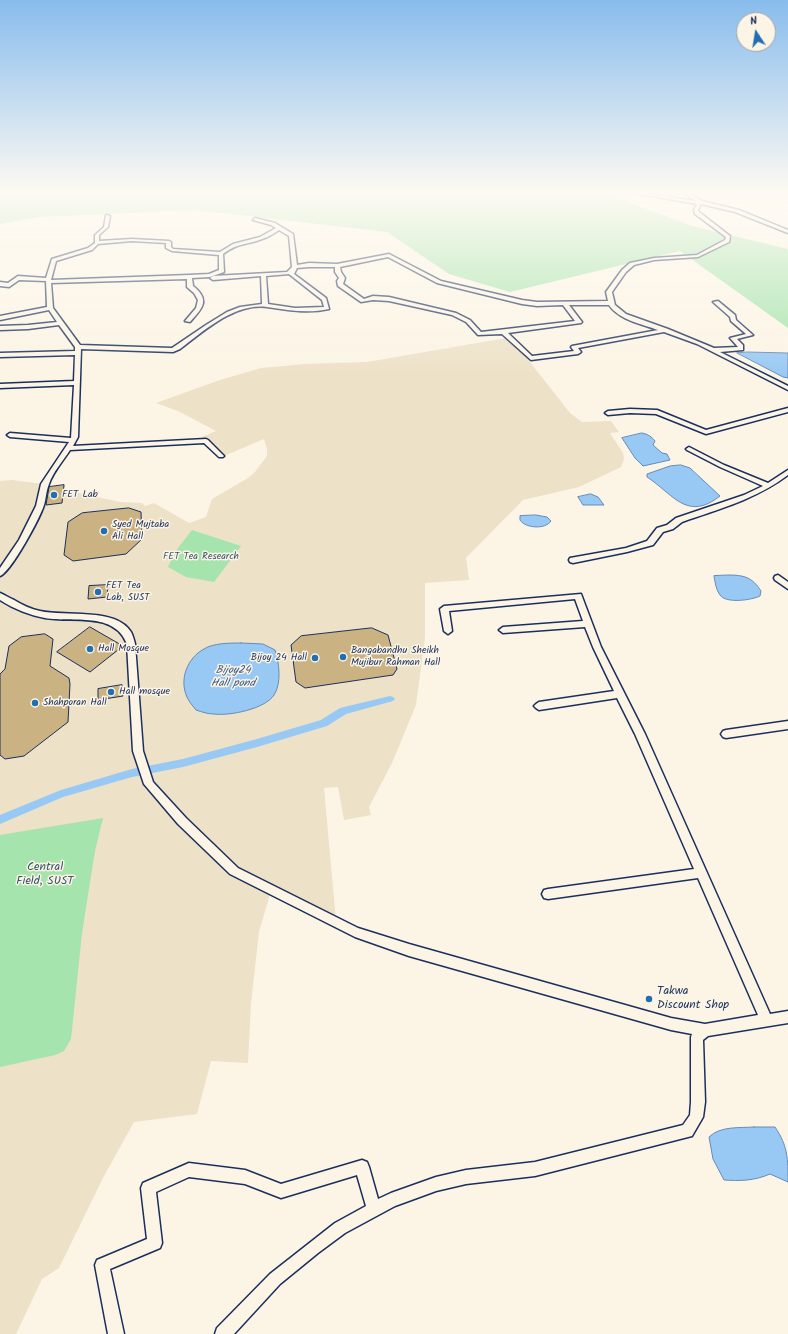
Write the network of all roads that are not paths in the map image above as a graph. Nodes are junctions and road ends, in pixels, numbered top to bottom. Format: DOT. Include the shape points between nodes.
graph roads {
  1 [pos="76,253"];
  2 [pos="212,253"];
  3 [pos="293,253"];
  4 [pos="703,253"];
  5 [pos="221,254"];
  6 [pos="337,266"];
  7 [pos="294,269"];
  8 [pos="210,275"];
  9 [pos="263,275"];
  10 [pos="189,277"];
  11 [pos="48,281"];
  12 [pos="0,284"];
  13 [pos="610,302"];
  14 [pos="716,302"];
  15 [pos="564,303"];
  16 [pos="266,304"];
  17 [pos="50,308"];
  18 [pos="0,318"];
  19 [pos="188,321"];
  20 [pos="60,322"];
  21 [pos="0,328"];
  22 [pos="666,330"];
  23 [pos="503,332"];
  24 [pos="78,350"];
  25 [pos="713,350"];
  26 [pos="0,355"];
  27 [pos="77,383"];
  28 [pos="0,386"];
  29 [pos="788,388"];
  30 [pos="788,410"];
  31 [pos="608,413"];
  32 [pos="10,435"];
  33 [pos="73,440"];
  34 [pos="68,448"];
  35 [pos="689,449"];
  36 [pos="221,456"];
  37 [pos="787,474"];
  38 [pos="769,486"];
  39 [pos="573,560"];
  40 [pos="0,573"];
  41 [pos="778,578"];
  42 [pos="788,586"];
  43 [pos="0,596"];
  44 [pos="588,624"];
  45 [pos="502,630"];
  46 [pos="448,631"];
  47 [pos="620,694"];
  48 [pos="539,706"];
  49 [pos="788,725"];
  50 [pos="726,734"];
  51 [pos="702,872"];
  52 [pos="548,894"];
  53 [pos="788,1017"];
  54 [pos="767,1022"];
  55 [pos="705,1030"];
  56 [pos="374,1210"];
  57 [pos="116,1334"];
  58 [pos="223,1334"];
  1 -- 11 [label="street" via="54,260"];
  2 -- 5 [label="street"];
  3 -- 7 [label="street"];
  4 -- 13 [label="street" via="632,264 609,292"];
  5 -- 8 [label="street" via="222,271"];
  6 -- 7 [label="street" via="310,265"];
  6 -- 15 [label="street" via="389,255 452,287 522,302"];
  6 -- 23 [label="street" via="342,278 340,286 363,301 373,298 389,299 442,311 468,321 480,334"];
  7 -- 9 [label="street" via="288,273"];
  7 -- 16 [label="street" via="291,274 324,299 326,308 318,310"];
  8 -- 9 [label="street" via="213,278"];
  8 -- 10 [label="street"];
  9 -- 16 [label="street"];
  10 -- 11 [label="street"];
  10 -- 19 [label="street" via="190,287 199,294 201,306"];
  11 -- 12 [label="street" via="18,278 9,285"];
  11 -- 17 [label="street"];
  13 -- 15 [label="street"];
  13 -- 22 [label="street" via="624,315"];
  14 -- 25 [label="street" via="750,335 733,338 741,349"];
  15 -- 23 [label="street" via="579,322"];
  16 -- 24 [label="street" via="225,314 173,350"];
  17 -- 18 [label="street"];
  17 -- 20 [label="street"];
  20 -- 21 [label="street"];
  20 -- 24 [label="street"];
  22 -- 23 [label="street" via="574,347 578,352 531,358"];
  22 -- 25 [label="street"];
  24 -- 26 [label="street"];
  24 -- 27 [label="street"];
  25 -- 29 [label="street"];
  27 -- 28 [label="street"];
  27 -- 33 [label="street"];
  30 -- 31 [label="street" via="706,432 657,412"];
  32 -- 33 [label="street"];
  33 -- 34 [label="street"];
  34 -- 36 [label="street" via="206,441"];
  34 -- 40 [label="street" via="45,484 40,506 26,534"];
  35 -- 38 [label="street"];
  37 -- 38 [label="street"];
  38 -- 39 [label="street" via="747,497 679,520 670,527 660,530 650,543"];
  41 -- 42 [label="street"];
  43 -- 55 [label="street" via="34,612 50,616 102,620 116,624 128,633 131,644 138,751 149,784 182,821 234,871 355,932 409,950 671,1024"];
  44 -- 45 [label="street"];
  44 -- 46 [label="street" via="578,596 444,609"];
  44 -- 47 [label="street"];
  47 -- 48 [label="street"];
  47 -- 51 [label="street"];
  49 -- 50 [label="street"];
  51 -- 52 [label="street"];
  51 -- 54 [label="street"];
  53 -- 54 [label="street"];
  54 -- 55 [label="street"];
  55 -- 56 [label="street" via="698,1037 699,1082 696,1117 688,1131 535,1169 466,1177 436,1184 391,1200"];
  56 -- 57 [label="street" via="362,1167 282,1191 245,1177 189,1170 148,1188 155,1243 102,1265"];
  56 -- 58 [label="street" via="340,1228 275,1279"];
}
